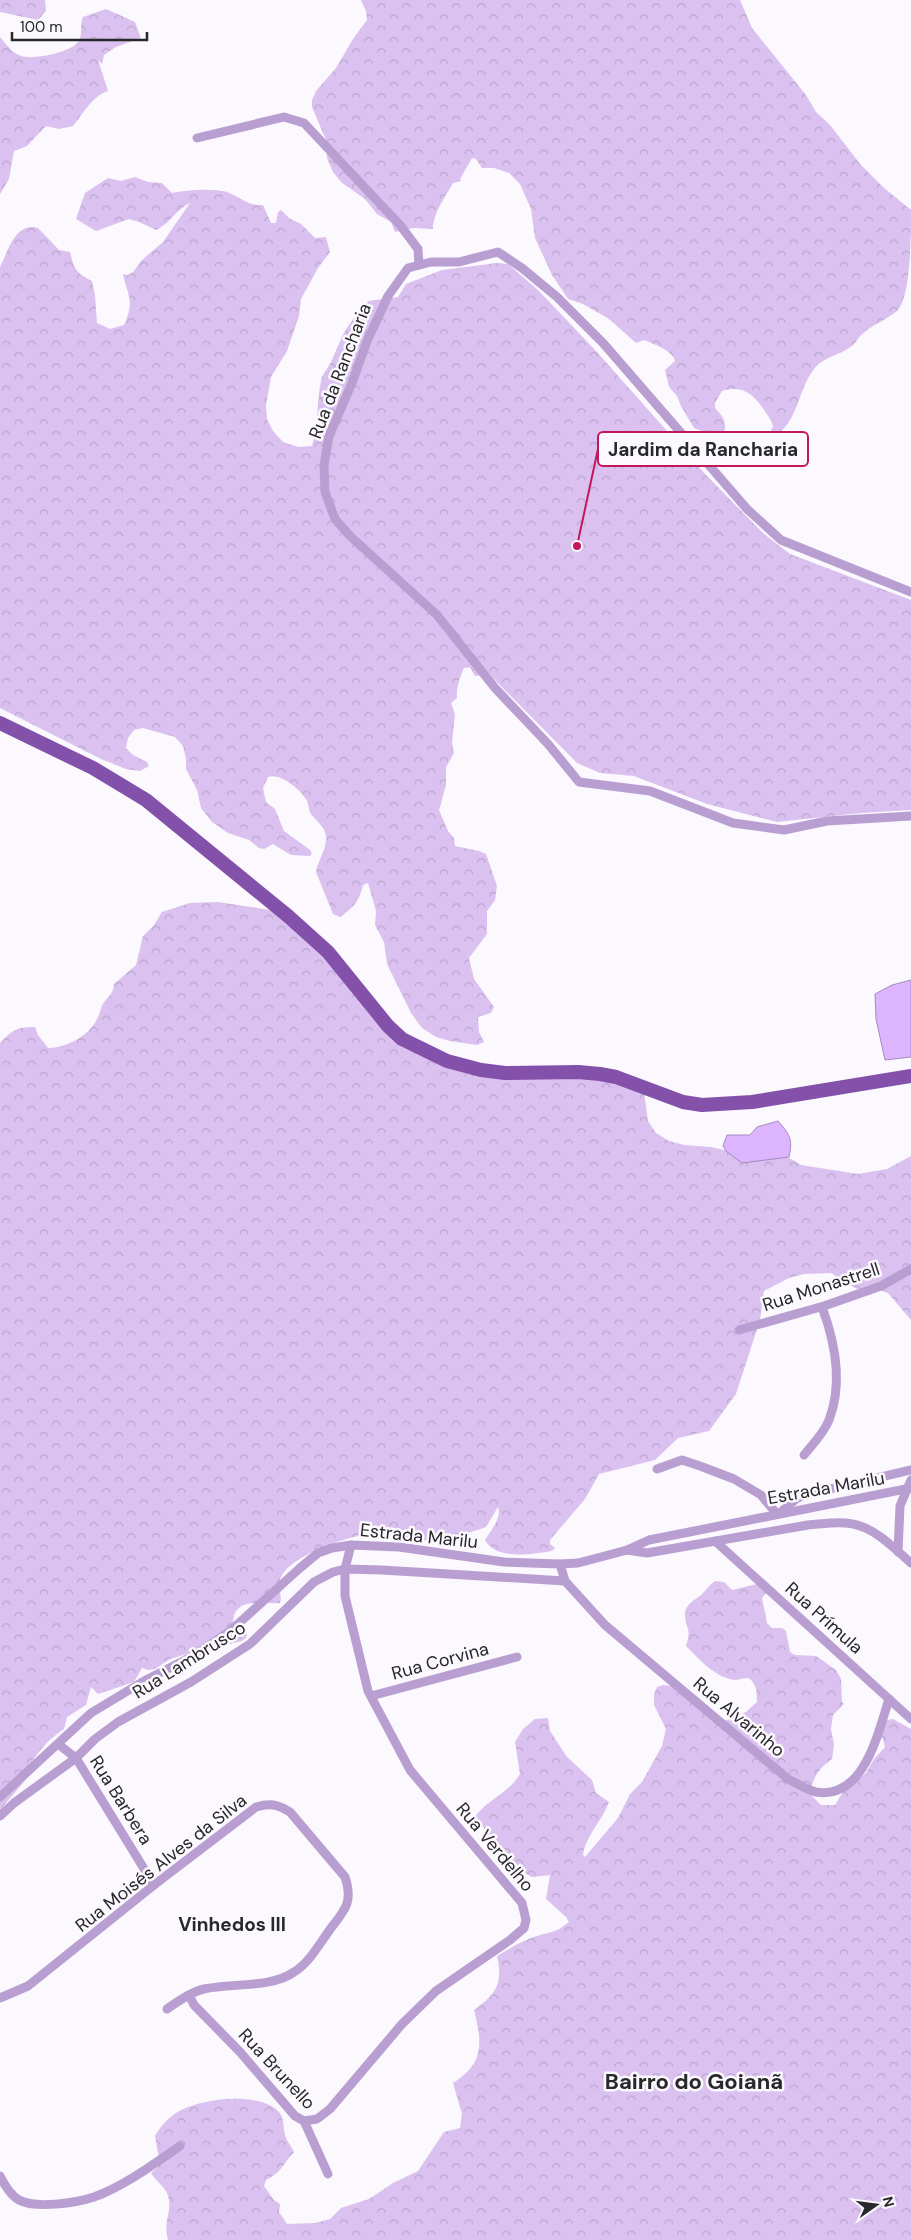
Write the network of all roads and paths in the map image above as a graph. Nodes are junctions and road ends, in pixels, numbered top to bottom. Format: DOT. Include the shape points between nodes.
graph roads {
  1 [pos="197,138"];
  2 [pos="419,265"];
  3 [pos="911,592"];
  4 [pos="0,723"];
  5 [pos="911,816"];
  6 [pos="911,1076"];
  7 [pos="911,1269"];
  8 [pos="822,1307"];
  9 [pos="739,1330"];
  10 [pos="804,1455"];
  11 [pos="657,1469"];
  12 [pos="911,1470"];
  13 [pos="911,1480"];
  14 [pos="909,1489"];
  15 [pos="778,1513"];
  16 [pos="715,1542"];
  17 [pos="351,1545"];
  18 [pos="627,1550"];
  19 [pos="898,1552"];
  20 [pos="910,1562"];
  21 [pos="560,1564"];
  22 [pos="345,1569"];
  23 [pos="565,1581"];
  24 [pos="517,1657"];
  25 [pos="371,1696"];
  26 [pos="889,1699"];
  27 [pos="911,1719"];
  28 [pos="58,1744"];
  29 [pos="76,1758"];
  30 [pos="0,1798"];
  31 [pos="0,1816"];
  32 [pos="154,1885"];
  33 [pos="188,1995"];
  34 [pos="0,1998"];
  35 [pos="167,2009"];
  36 [pos="304,2121"];
  37 [pos="180,2146"];
  38 [pos="328,2174"];
  39 [pos="0,2176"];
  1 -- 2 [label="street" via="284,117 304,123 400,225 418,249"];
  2 -- 3 [label="street, Rua da Rancharia" via="459,262 498,252 557,297 602,343 747,509 781,540"];
  2 -- 5 [label="street, Rua da Rancharia" via="408,268 388,296 329,436 324,465 325,492 335,519 350,536 437,615 495,688 548,744 578,782 650,791 733,823 784,830 828,821"];
  4 -- 6 [label="main road" via="93,768 146,800 322,946 402,1039 446,1061 481,1070 600,1074 683,1102 702,1105 752,1102"];
  7 -- 8 [label="street, Rua Monastrell" via="882,1286"];
  8 -- 9 [label="street, Rua Monastrell"];
  8 -- 10 [label="street" via="830,1328 837,1375 829,1421"];
  11 -- 15 [label="street" via="682,1460 700,1466 761,1494"];
  12 -- 15 [label="street" via="805,1495"];
  13 -- 14 [label="street"];
  14 -- 15 [label="street, Estrada Marilu"];
  14 -- 19 [label="street" via="900,1506"];
  15 -- 18 [label="street, Estrada Marilu" via="649,1540"];
  16 -- 18 [label="street" via="647,1553"];
  16 -- 19 [label="street" via="833,1523 859,1526"];
  16 -- 26 [label="street, Rua Prímula"];
  17 -- 21 [label="street, Estrada Marilu" via="399,1547 504,1562"];
  17 -- 22 [label="street, Rua Verdelho"];
  17 -- 28 [label="street, Estrada Marilu" via="318,1553 229,1632 91,1713"];
  18 -- 21 [label="street, Estrada Marilu" via="578,1563"];
  19 -- 20 [label="street"];
  21 -- 23 [label="street, Rua Alvarinho"];
  22 -- 23 [label="street, Rua Lambrusco"];
  22 -- 25 [label="street, Rua Verdelho" via="345,1596"];
  22 -- 29 [label="street, Rua Lambrusco" via="314,1582 250,1644 191,1682 118,1722"];
  23 -- 26 [label="street, Rua Alvarinho" via="605,1625 748,1746 788,1779 816,1792 836,1791 855,1780 873,1748"];
  24 -- 25 [label="street, Rua Corvina"];
  25 -- 36 [label="street, Rua Verdelho" via="410,1770 522,1903 526,1920 524,1928 510,1940 436,1990 402,2024 330,2109 317,2120"];
  26 -- 27 [label="street, Rua Prímula"];
  28 -- 29 [label="street"];
  28 -- 30 [label="street, Estrada Marilu"];
  29 -- 31 [label="street, Rua Lambrusco"];
  29 -- 32 [label="street, Rua Barbera"];
  32 -- 33 [label="street, Rua Moisés Alves da Silva" via="256,1807 268,1804 290,1812 347,1883 349,1902 303,1965 293,1973 274,1980 204,1989"];
  32 -- 34 [label="street, Rua Moisés Alves da Silva" via="28,1986"];
  33 -- 35 [label="street, Rua Moisés Alves da Silva"];
  33 -- 36 [label="street, Rua Brunello" via="295,2116"];
  36 -- 38 [label="street, Rua Brunello"];
  37 -- 39 [label="street" via="149,2168 94,2197 54,2204 36,2205 18,2200"];
}
